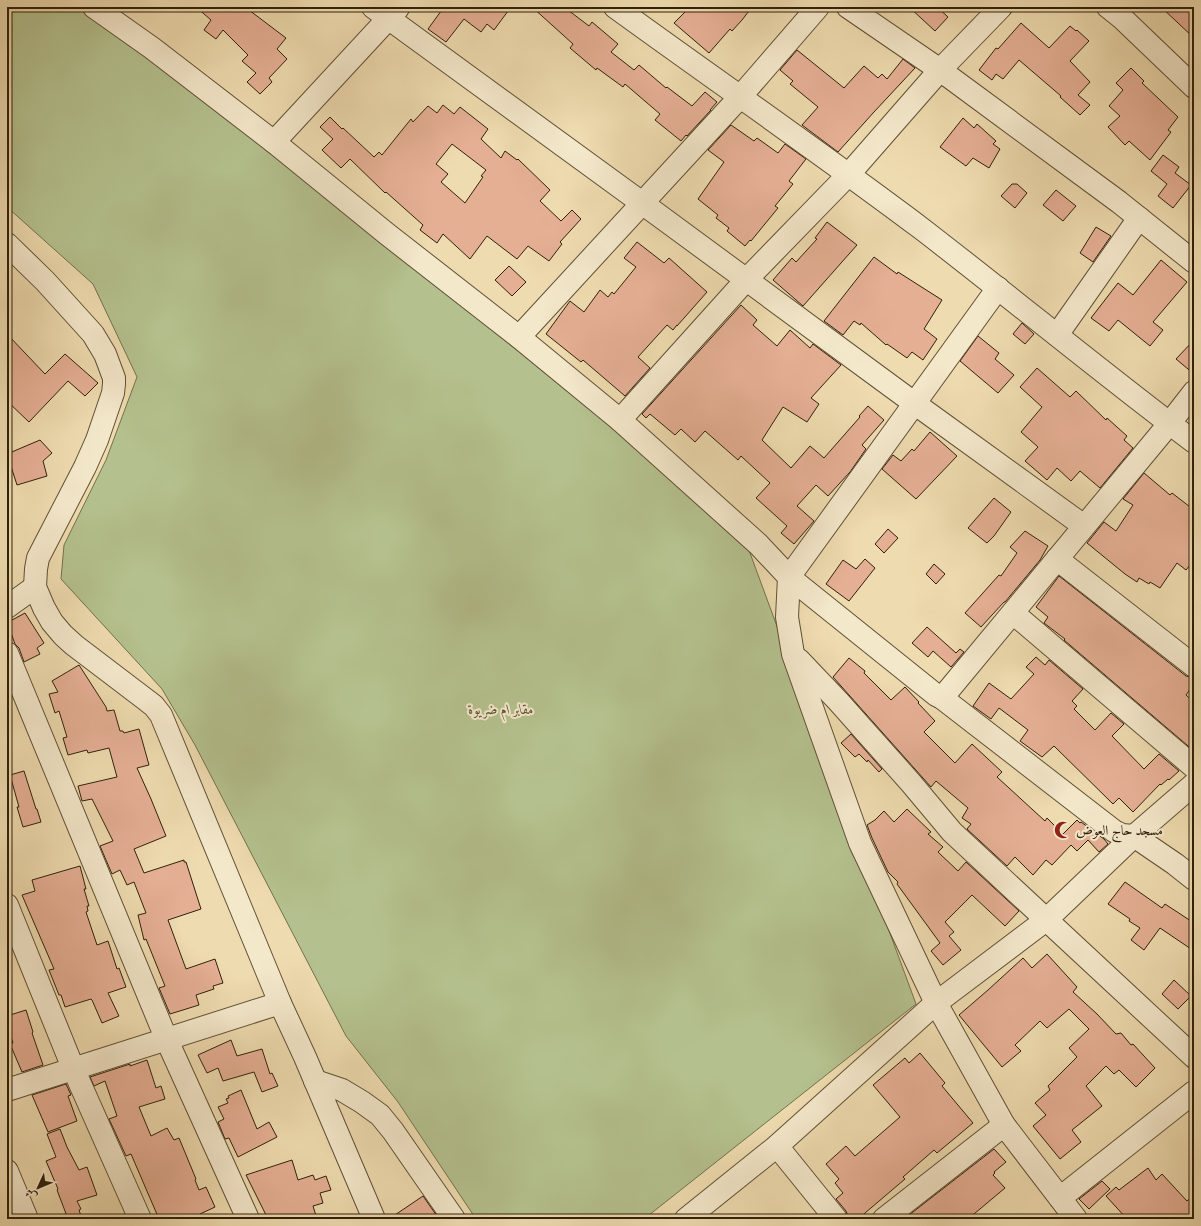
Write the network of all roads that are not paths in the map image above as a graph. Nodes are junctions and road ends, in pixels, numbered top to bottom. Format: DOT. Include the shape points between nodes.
graph roads {
  1 [pos="94,7"];
  2 [pos="615,7"];
  3 [pos="818,7"];
  4 [pos="848,7"];
  5 [pos="1001,7"];
  6 [pos="387,11"];
  7 [pos="1122,11"];
  8 [pos="940,70"];
  9 [pos="1194,87"];
  10 [pos="740,97"];
  11 [pos="274,142"];
  12 [pos="849,174"];
  13 [pos="642,203"];
  14 [pos="1139,218"];
  15 [pos="7,244"];
  16 [pos="1194,262"];
  17 [pos="746,280"];
  18 [pos="998,288"];
  19 [pos="1056,335"];
  20 [pos="519,337"];
  21 [pos="1194,392"];
  22 [pos="914,403"];
  23 [pos="620,420"];
  24 [pos="1169,424"];
  25 [pos="1194,442"];
  26 [pos="1084,526"];
  27 [pos="1057,559"];
  28 [pos="789,577"];
  29 [pos="35,587"];
  30 [pos="7,608"];
  31 [pos="1013,613"];
  32 [pos="7,653"];
  33 [pos="793,654"];
  34 [pos="1194,666"];
  35 [pos="942,698"];
  36 [pos="1194,767"];
  37 [pos="1194,784"];
  38 [pos="1134,836"];
  39 [pos="1194,879"];
  40 [pos="7,905"];
  41 [pos="1046,920"];
  42 [pos="280,1003"];
  43 [pos="936,1003"];
  44 [pos="166,1038"];
  45 [pos="1194,1057"];
  46 [pos="73,1068"];
  47 [pos="315,1081"];
  48 [pos="7,1090"];
  49 [pos="1194,1092"];
  50 [pos="1004,1125"];
  51 [pos="777,1146"];
  52 [pos="7,1171"];
  53 [pos="1069,1212"];
  54 [pos="27,1219"];
  55 [pos="140,1219"];
  56 [pos="248,1219"];
  57 [pos="374,1219"];
  58 [pos="454,1219"];
  59 [pos="686,1219"];
  60 [pos="836,1219"];
  61 [pos="884,1219"];
  1 -- 11 [label="street"];
  2 -- 10 [label="street"];
  3 -- 10 [label="street"];
  4 -- 8 [label="street"];
  5 -- 8 [label="street"];
  6 -- 11 [label="street"];
  6 -- 13 [label="street"];
  7 -- 9 [label="street"];
  8 -- 12 [label="street"];
  8 -- 14 [label="street"];
  10 -- 12 [label="street"];
  10 -- 13 [label="street"];
  11 -- 20 [label="street"];
  12 -- 17 [label="street"];
  12 -- 18 [label="street"];
  13 -- 17 [label="street"];
  13 -- 20 [label="street"];
  14 -- 16 [label="street"];
  14 -- 19 [label="street"];
  15 -- 29 [label="street" via="93,334 106,354 114,378 113,393 85,468 38,558"];
  17 -- 22 [label="street"];
  17 -- 23 [label="street"];
  18 -- 19 [label="street"];
  18 -- 22 [label="street"];
  19 -- 24 [label="street"];
  20 -- 23 [label="street"];
  21 -- 24 [label="street"];
  22 -- 26 [label="street"];
  22 -- 28 [label="street"];
  23 -- 28 [label="street" via="758,544"];
  24 -- 25 [label="street"];
  24 -- 26 [label="street"];
  26 -- 27 [label="street"];
  27 -- 31 [label="street"];
  27 -- 34 [label="street"];
  28 -- 33 [label="street" via="787,617"];
  28 -- 35 [label="street"];
  29 -- 30 [label="street"];
  29 -- 42 [label="street" via="50,617 63,635 154,706 161,715"];
  31 -- 35 [label="street"];
  31 -- 36 [label="street"];
  32 -- 44 [label="street"];
  33 -- 41 [label="street" via="838,701 952,832"];
  33 -- 43 [label="street" via="860,843"];
  35 -- 38 [label="street" via="1114,831"];
  37 -- 38 [label="street"];
  38 -- 39 [label="street"];
  38 -- 41 [label="street"];
  40 -- 46 [label="street"];
  41 -- 43 [label="street"];
  41 -- 45 [label="street"];
  42 -- 44 [label="street"];
  42 -- 47 [label="street"];
  43 -- 50 [label="street"];
  43 -- 51 [label="street"];
  44 -- 46 [label="street"];
  44 -- 56 [label="street"];
  46 -- 48 [label="street"];
  46 -- 55 [label="street"];
  47 -- 57 [label="street"];
  47 -- 58 [label="street" via="342,1090 380,1115"];
  49 -- 53 [label="street"];
  50 -- 53 [label="street"];
  50 -- 61 [label="street"];
  51 -- 59 [label="street"];
  51 -- 60 [label="street"];
  52 -- 54 [label="street"];
}
